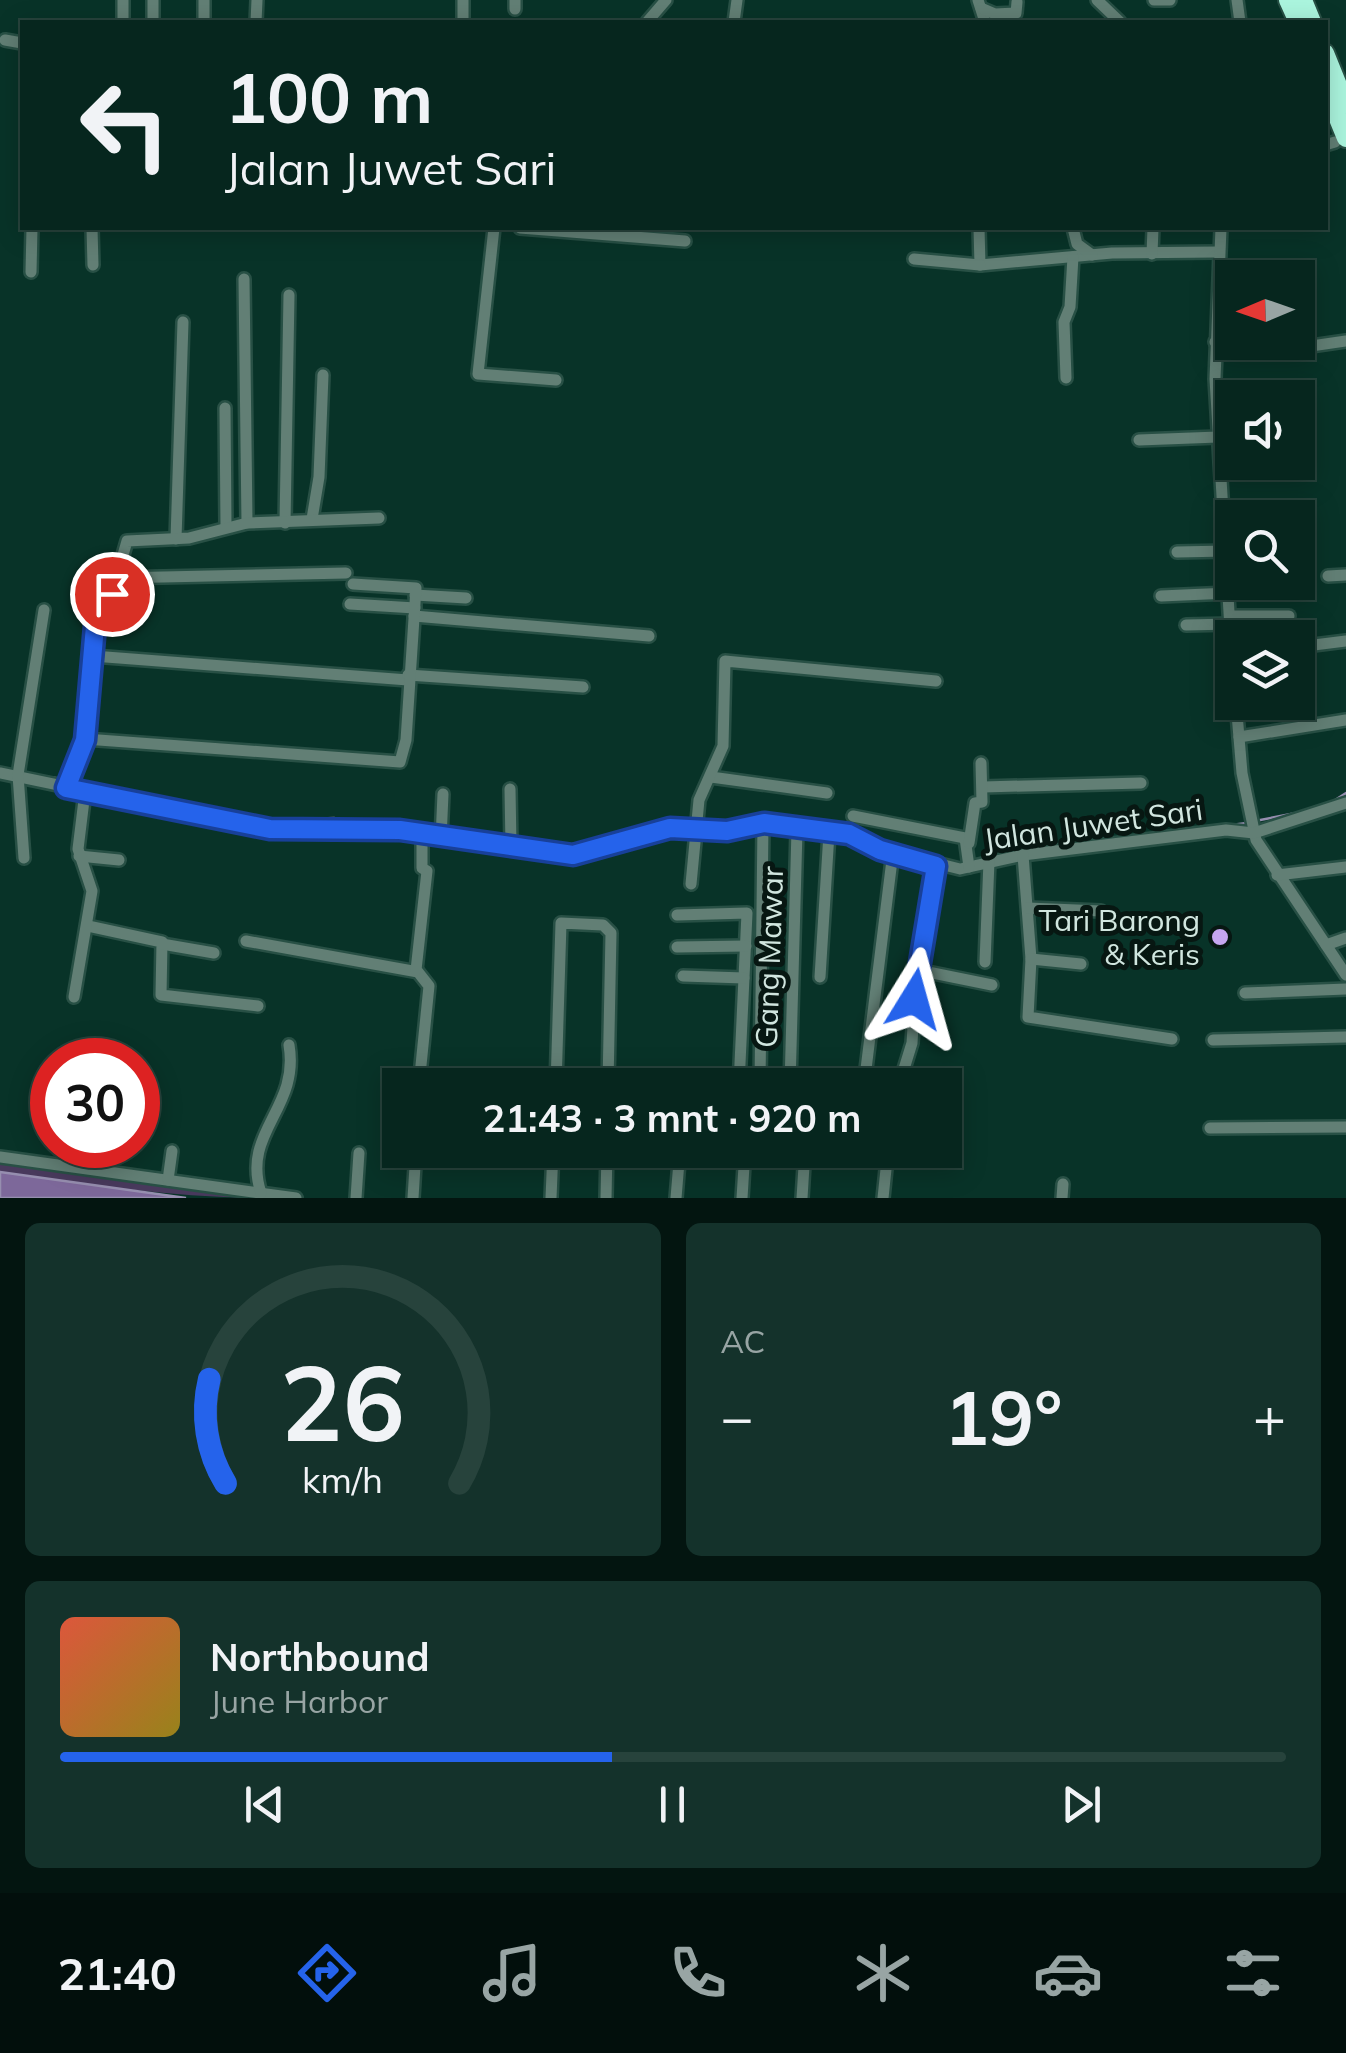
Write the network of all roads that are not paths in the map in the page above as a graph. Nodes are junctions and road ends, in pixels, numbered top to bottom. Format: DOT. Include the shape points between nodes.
graph roads {
  1 [pos="666,0"];
  2 [pos="1097,0"];
  3 [pos="1154,0"];
  4 [pos="1170,0"];
  5 [pos="1017,2"];
  6 [pos="980,4"];
  7 [pos="649,20"];
  8 [pos="1118,20"];
  9 [pos="5,40"];
  10 [pos="20,43"];
  11 [pos="1328,61"];
  12 [pos="1328,104"];
  13 [pos="1346,104"];
  14 [pos="1335,142"];
  15 [pos="32,230"];
  16 [pos="92,230"];
  17 [pos="494,230"];
  18 [pos="545,230"];
  19 [pos="979,230"];
  20 [pos="1074,230"];
  21 [pos="1152,230"];
  22 [pos="1222,230"];
  23 [pos="685,241"];
  24 [pos="1082,251"];
  25 [pos="1218,252"];
  26 [pos="1152,254"];
  27 [pos="914,259"];
  28 [pos="979,260"];
  29 [pos="1218,260"];
  30 [pos="93,265"];
  31 [pos="31,272"];
  32 [pos="244,280"];
  33 [pos="288,295"];
  34 [pos="183,322"];
  35 [pos="1346,341"];
  36 [pos="1315,345"];
  37 [pos="323,375"];
  38 [pos="1066,378"];
  39 [pos="556,380"];
  40 [pos="225,408"];
  41 [pos="1215,437"];
  42 [pos="1139,440"];
  43 [pos="378,518"];
  44 [pos="312,519"];
  45 [pos="284,522"];
  46 [pos="247,523"];
  47 [pos="226,527"];
  48 [pos="176,539"];
  49 [pos="1215,551"];
  50 [pos="1177,552"];
  51 [pos="1346,575"];
  52 [pos="1328,576"];
  53 [pos="116,578"];
  54 [pos="1215,594"];
  55 [pos="1161,596"];
  56 [pos="466,598"];
  57 [pos="1230,600"];
  58 [pos="350,604"];
  59 [pos="415,606"];
  60 [pos="44,610"];
  61 [pos="1289,616"];
  62 [pos="1231,620"];
  63 [pos="1215,622"];
  64 [pos="1186,625"];
  65 [pos="649,636"];
  66 [pos="1346,641"];
  67 [pos="1315,645"];
  68 [pos="94,656"];
  69 [pos="408,677"];
  70 [pos="936,681"];
  71 [pos="583,687"];
  72 [pos="1238,720"];
  73 [pos="1346,720"];
  74 [pos="1239,737"];
  75 [pos="85,740"];
  76 [pos="981,763"];
  77 [pos="0,773"];
  78 [pos="19,773"];
  79 [pos="711,777"];
  80 [pos="69,782"];
  81 [pos="1141,782"];
  82 [pos="983,786"];
  83 [pos="510,789"];
  84 [pos="85,792"];
  85 [pos="827,793"];
  86 [pos="442,794"];
  87 [pos="1346,803"];
  88 [pos="853,816"];
  89 [pos="764,823"];
  90 [pos="694,824"];
  91 [pos="1253,827"];
  92 [pos="797,830"];
  93 [pos="829,833"];
  94 [pos="422,834"];
  95 [pos="441,837"];
  96 [pos="969,842"];
  97 [pos="510,843"];
  98 [pos="893,852"];
  99 [pos="1023,855"];
  100 [pos="80,856"];
  101 [pos="24,858"];
  102 [pos="119,860"];
  103 [pos="989,861"];
  104 [pos="936,866"];
  105 [pos="969,867"];
  106 [pos="1346,867"];
  107 [pos="1277,875"];
  108 [pos="691,884"];
  109 [pos="1028,908"];
  110 [pos="1101,911"];
  111 [pos="677,915"];
  112 [pos="88,926"];
  113 [pos="1346,938"];
  114 [pos="246,941"];
  115 [pos="162,944"];
  116 [pos="1326,945"];
  117 [pos="746,946"];
  118 [pos="677,947"];
  119 [pos="214,953"];
  120 [pos="1031,959"];
  121 [pos="985,962"];
  122 [pos="1081,964"];
  123 [pos="416,970"];
  124 [pos="918,970"];
  125 [pos="1346,975"];
  126 [pos="683,976"];
  127 [pos="820,977"];
  128 [pos="744,978"];
  129 [pos="992,985"];
  130 [pos="1346,988"];
  131 [pos="1245,993"];
  132 [pos="74,998"];
  133 [pos="258,1006"];
  134 [pos="1346,1038"];
  135 [pos="1172,1039"];
  136 [pos="1213,1040"];
  137 [pos="289,1045"];
  138 [pos="421,1068"];
  139 [pos="557,1068"];
  140 [pos="608,1068"];
  141 [pos="740,1068"];
  142 [pos="760,1068"];
  143 [pos="790,1068"];
  144 [pos="866,1068"];
  145 [pos="904,1068"];
  146 [pos="1346,1126"];
  147 [pos="1210,1128"];
  148 [pos="172,1151"];
  149 [pos="360,1153"];
  150 [pos="0,1157"];
  151 [pos="415,1168"];
  152 [pos="552,1168"];
  153 [pos="607,1168"];
  154 [pos="678,1168"];
  155 [pos="743,1168"];
  156 [pos="803,1168"];
  157 [pos="886,1168"];
  158 [pos="168,1180"];
  159 [pos="261,1193"];
  160 [pos="296,1198"];
  161 [pos="356,1198"];
  162 [pos="413,1198"];
  163 [pos="550,1198"];
  164 [pos="606,1198"];
  165 [pos="676,1198"];
  166 [pos="742,1198"];
  167 [pos="802,1198"];
  168 [pos="882,1198"];
  1 -- 7 [label="street"];
  2 -- 8 [label="street"];
  3 -- 4 [label="street"];
  5 -- 6 [label="street" via="1016,13 995,14"];
  9 -- 10 [label="street"];
  11 -- 13 [label="highway"];
  12 -- 14 [label="highway"];
  15 -- 31 [label="street"];
  16 -- 30 [label="street"];
  17 -- 39 [label="street" via="478,374"];
  18 -- 23 [label="street"];
  19 -- 28 [label="street"];
  20 -- 24 [label="street"];
  21 -- 26 [label="street"];
  22 -- 25 [label="street"];
  24 -- 26 [label="street"];
  24 -- 28 [label="street"];
  24 -- 38 [label="street" via="1064,316"];
  25 -- 26 [label="street"];
  25 -- 29 [label="street"];
  27 -- 28 [label="street"];
  32 -- 46 [label="street"];
  33 -- 45 [label="street"];
  34 -- 48 [label="street"];
  35 -- 36 [label="street"];
  37 -- 44 [label="street"];
  40 -- 47 [label="street"];
  41 -- 42 [label="street"];
  43 -- 44 [label="street"];
  44 -- 45 [label="street"];
  45 -- 46 [label="street"];
  46 -- 47 [label="street"];
  47 -- 48 [label="street"];
  48 -- 53 [label="street" via="127,541"];
  49 -- 50 [label="street"];
  51 -- 52 [label="street"];
  53 -- 59 [label="street" via="350,578 416,588"];
  53 -- 68 [label="street" via="95,626"];
  54 -- 55 [label="street"];
  56 -- 59 [label="street"];
  57 -- 62 [label="street"];
  58 -- 59 [label="street"];
  59 -- 65 [label="street"];
  59 -- 69 [label="street"];
  60 -- 78 [label="street"];
  61 -- 62 [label="street"];
  63 -- 64 [label="street"];
  66 -- 67 [label="street"];
  68 -- 69 [label="street"];
  68 -- 75 [label="street"];
  69 -- 71 [label="street"];
  69 -- 75 [label="street" via="400,762"];
  70 -- 79 [label="street" via="725,661 723,746"];
  72 -- 74 [label="street"];
  73 -- 74 [label="street"];
  74 -- 91 [label="street"];
  75 -- 80 [label="street"];
  76 -- 82 [label="street"];
  77 -- 78 [label="street, Jalan Juwet Sari"];
  78 -- 80 [label="street, Jalan Juwet Sari"];
  78 -- 101 [label="street"];
  79 -- 85 [label="street"];
  79 -- 90 [label="street"];
  80 -- 84 [label="street, Jalan Juwet Sari"];
  81 -- 82 [label="street"];
  82 -- 96 [label="street"];
  83 -- 97 [label="street"];
  84 -- 94 [label="street, Jalan Juwet Sari" via="270,829"];
  84 -- 100 [label="street"];
  86 -- 95 [label="street"];
  87 -- 91 [label="street, Jalan Juwet Sari"];
  88 -- 96 [label="street"];
  89 -- 90 [label="street, Jalan Juwet Sari" via="727,831"];
  89 -- 92 [label="street, Jalan Juwet Sari"];
  89 -- 142 [label="street"];
  90 -- 97 [label="street, Jalan Juwet Sari" via="582,855"];
  90 -- 108 [label="street"];
  91 -- 99 [label="street, Jalan Juwet Sari"];
  91 -- 107 [label="street"];
  92 -- 93 [label="street, Jalan Juwet Sari"];
  92 -- 143 [label="street, Gang Mawar"];
  93 -- 98 [label="street, Jalan Juwet Sari"];
  93 -- 127 [label="street"];
  94 -- 95 [label="street, Jalan Juwet Sari"];
  94 -- 123 [label="street" via="427,871"];
  95 -- 97 [label="street, Jalan Juwet Sari"];
  96 -- 105 [label="street"];
  98 -- 104 [label="street, Jalan Juwet Sari"];
  98 -- 144 [label="street"];
  99 -- 103 [label="street, Jalan Juwet Sari"];
  99 -- 109 [label="street"];
  100 -- 102 [label="street"];
  100 -- 112 [label="street" via="92,887"];
  103 -- 105 [label="street, Jalan Juwet Sari"];
  103 -- 121 [label="street"];
  104 -- 105 [label="street, Jalan Juwet Sari"];
  104 -- 124 [label="street"];
  106 -- 107 [label="street"];
  107 -- 116 [label="street"];
  109 -- 110 [label="street"];
  109 -- 120 [label="street"];
  111 -- 117 [label="street" via="747,913"];
  112 -- 115 [label="street"];
  112 -- 132 [label="street"];
  113 -- 116 [label="street"];
  114 -- 123 [label="street"];
  115 -- 119 [label="street"];
  115 -- 133 [label="street" via="161,995"];
  116 -- 125 [label="street"];
  117 -- 118 [label="street"];
  117 -- 128 [label="street"];
  120 -- 122 [label="street"];
  120 -- 135 [label="street" via="1028,1018"];
  123 -- 138 [label="street" via="429,986"];
  124 -- 129 [label="street"];
  124 -- 145 [label="street"];
  126 -- 128 [label="street"];
  128 -- 141 [label="street"];
  130 -- 131 [label="street"];
  134 -- 136 [label="street"];
  137 -- 159 [label="street" via="286,1097 255,1151"];
  139 -- 140 [label="street" via="561,923 597,924 612,934"];
  146 -- 147 [label="street"];
  148 -- 158 [label="street"];
  149 -- 161 [label="street"];
  150 -- 158 [label="street"];
  151 -- 162 [label="street"];
  152 -- 163 [label="street"];
  153 -- 164 [label="street"];
  154 -- 165 [label="street"];
  155 -- 166 [label="street"];
  156 -- 167 [label="street"];
  157 -- 168 [label="street"];
  158 -- 159 [label="street"];
  159 -- 160 [label="street"];
}
